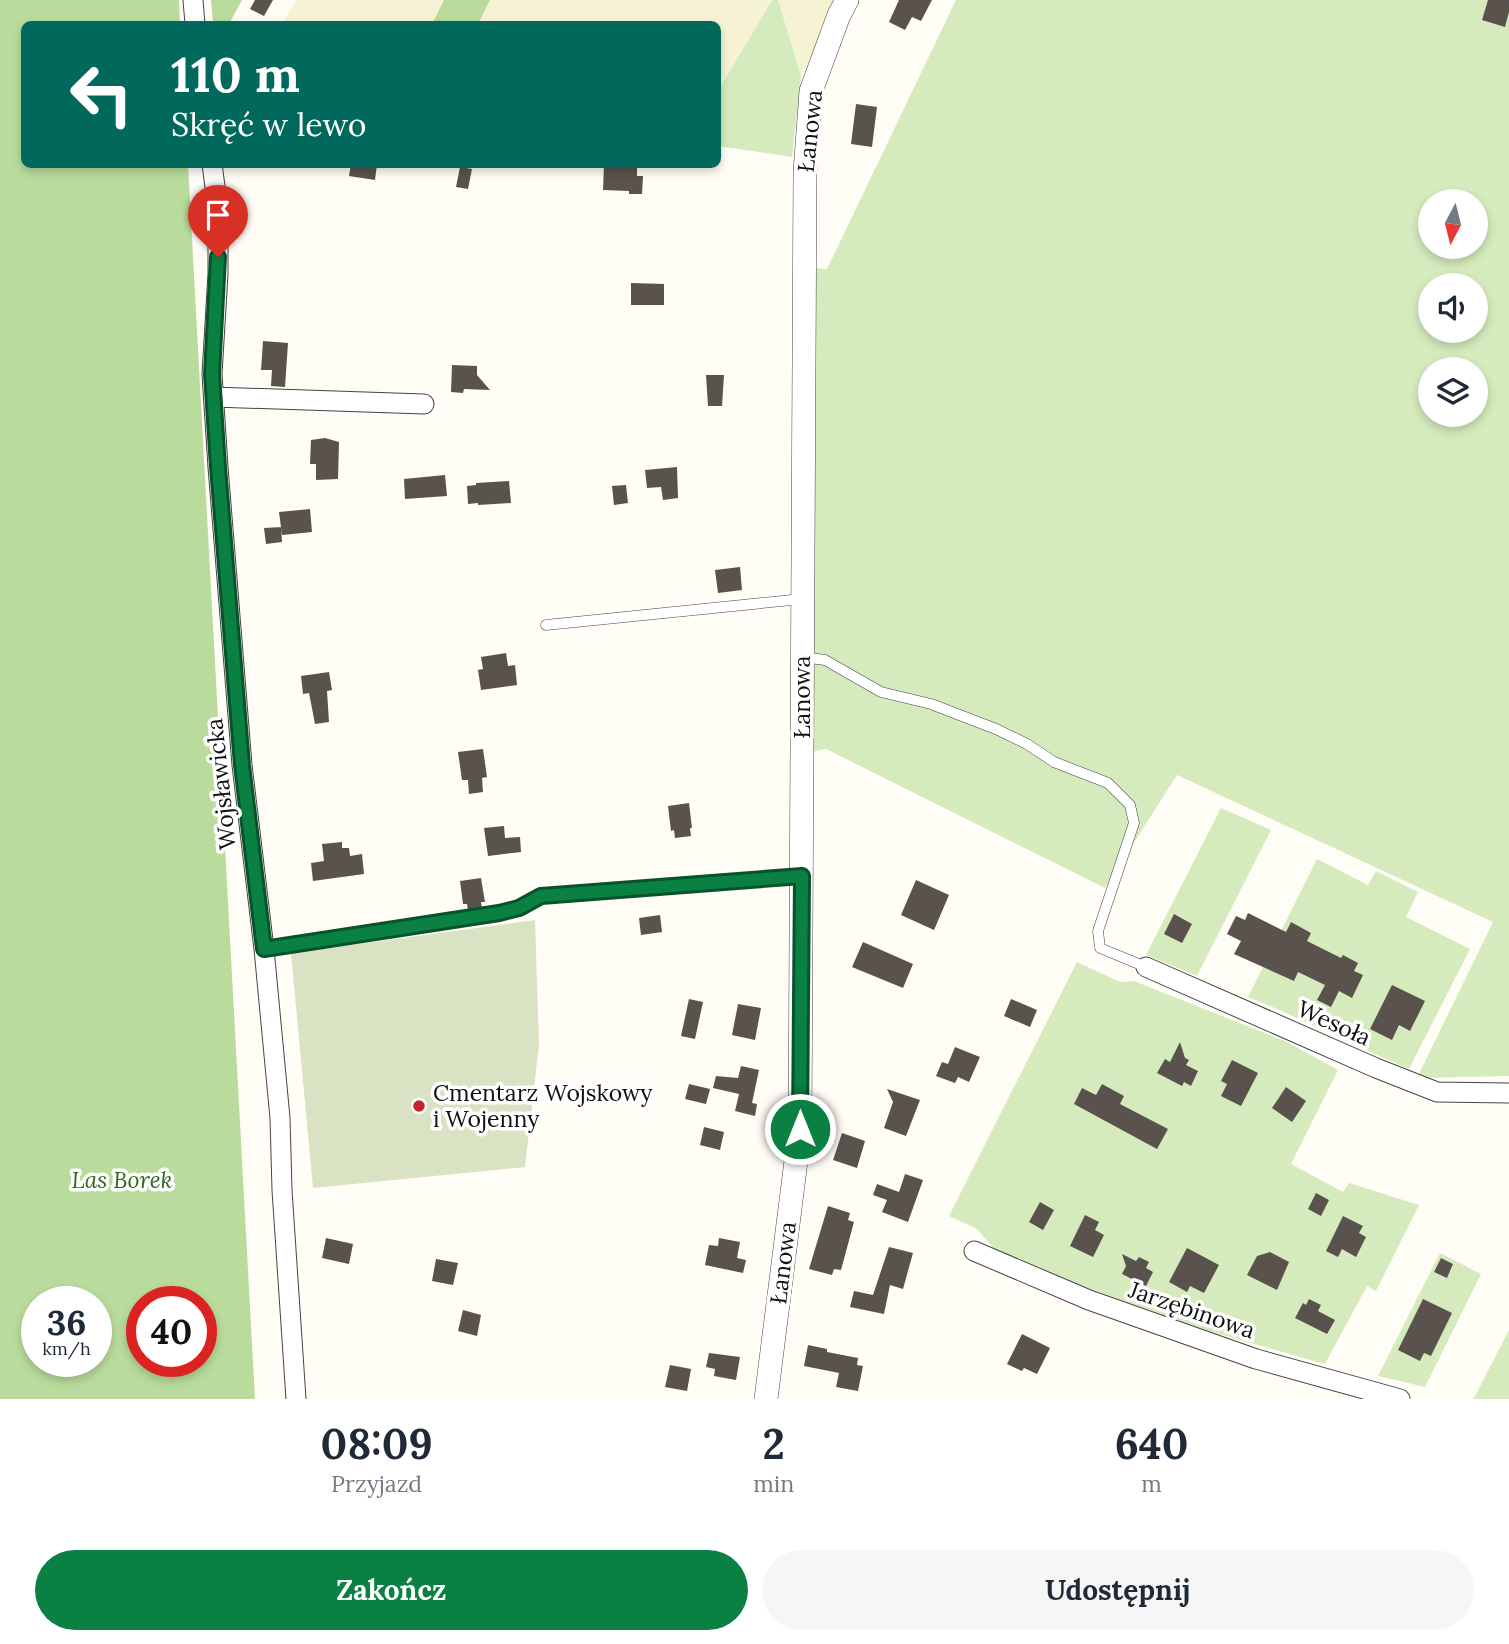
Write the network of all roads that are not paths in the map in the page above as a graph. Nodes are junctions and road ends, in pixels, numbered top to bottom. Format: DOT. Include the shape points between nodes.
graph roads {
  1 [pos="193,0"];
  2 [pos="847,0"];
  3 [pos="195,21"];
  4 [pos="213,168"];
  5 [pos="214,397"];
  6 [pos="424,404"];
  7 [pos="803,599"];
  8 [pos="546,625"];
  9 [pos="802,657"];
  10 [pos="802,876"];
  11 [pos="264,949"];
  12 [pos="1146,967"];
  13 [pos="1509,1093"];
  14 [pos="974,1251"];
  15 [pos="296,1399"];
  16 [pos="766,1399"];
  17 [pos="1400,1399"];
  1 -- 3 [label="street"];
  2 -- 7 [label="street, Łanowa" via="811,91 807,145"];
  4 -- 5 [label="street, Wojsławicka" via="218,209"];
  5 -- 6 [label="street"];
  5 -- 11 [label="street, Wojsławicka" via="242,765"];
  7 -- 8 [label="lane"];
  7 -- 9 [label="street, Łanowa"];
  9 -- 10 [label="street, Łanowa"];
  9 -- 12 [label="lane" via="825,660 881,692 931,704 996,729 1054,762 1108,783 1130,805 1134,823 1098,931 1100,948"];
  10 -- 11 [label="lane" via="541,896 499,913"];
  10 -- 16 [label="street, Łanowa" via="800,1129"];
  11 -- 15 [label="street, Wojsławicka" via="280,1118"];
  12 -- 13 [label="street, Wesoła" via="1437,1092"];
  14 -- 17 [label="street, Jarzębinowa" via="1089,1300 1243,1355"];
}
